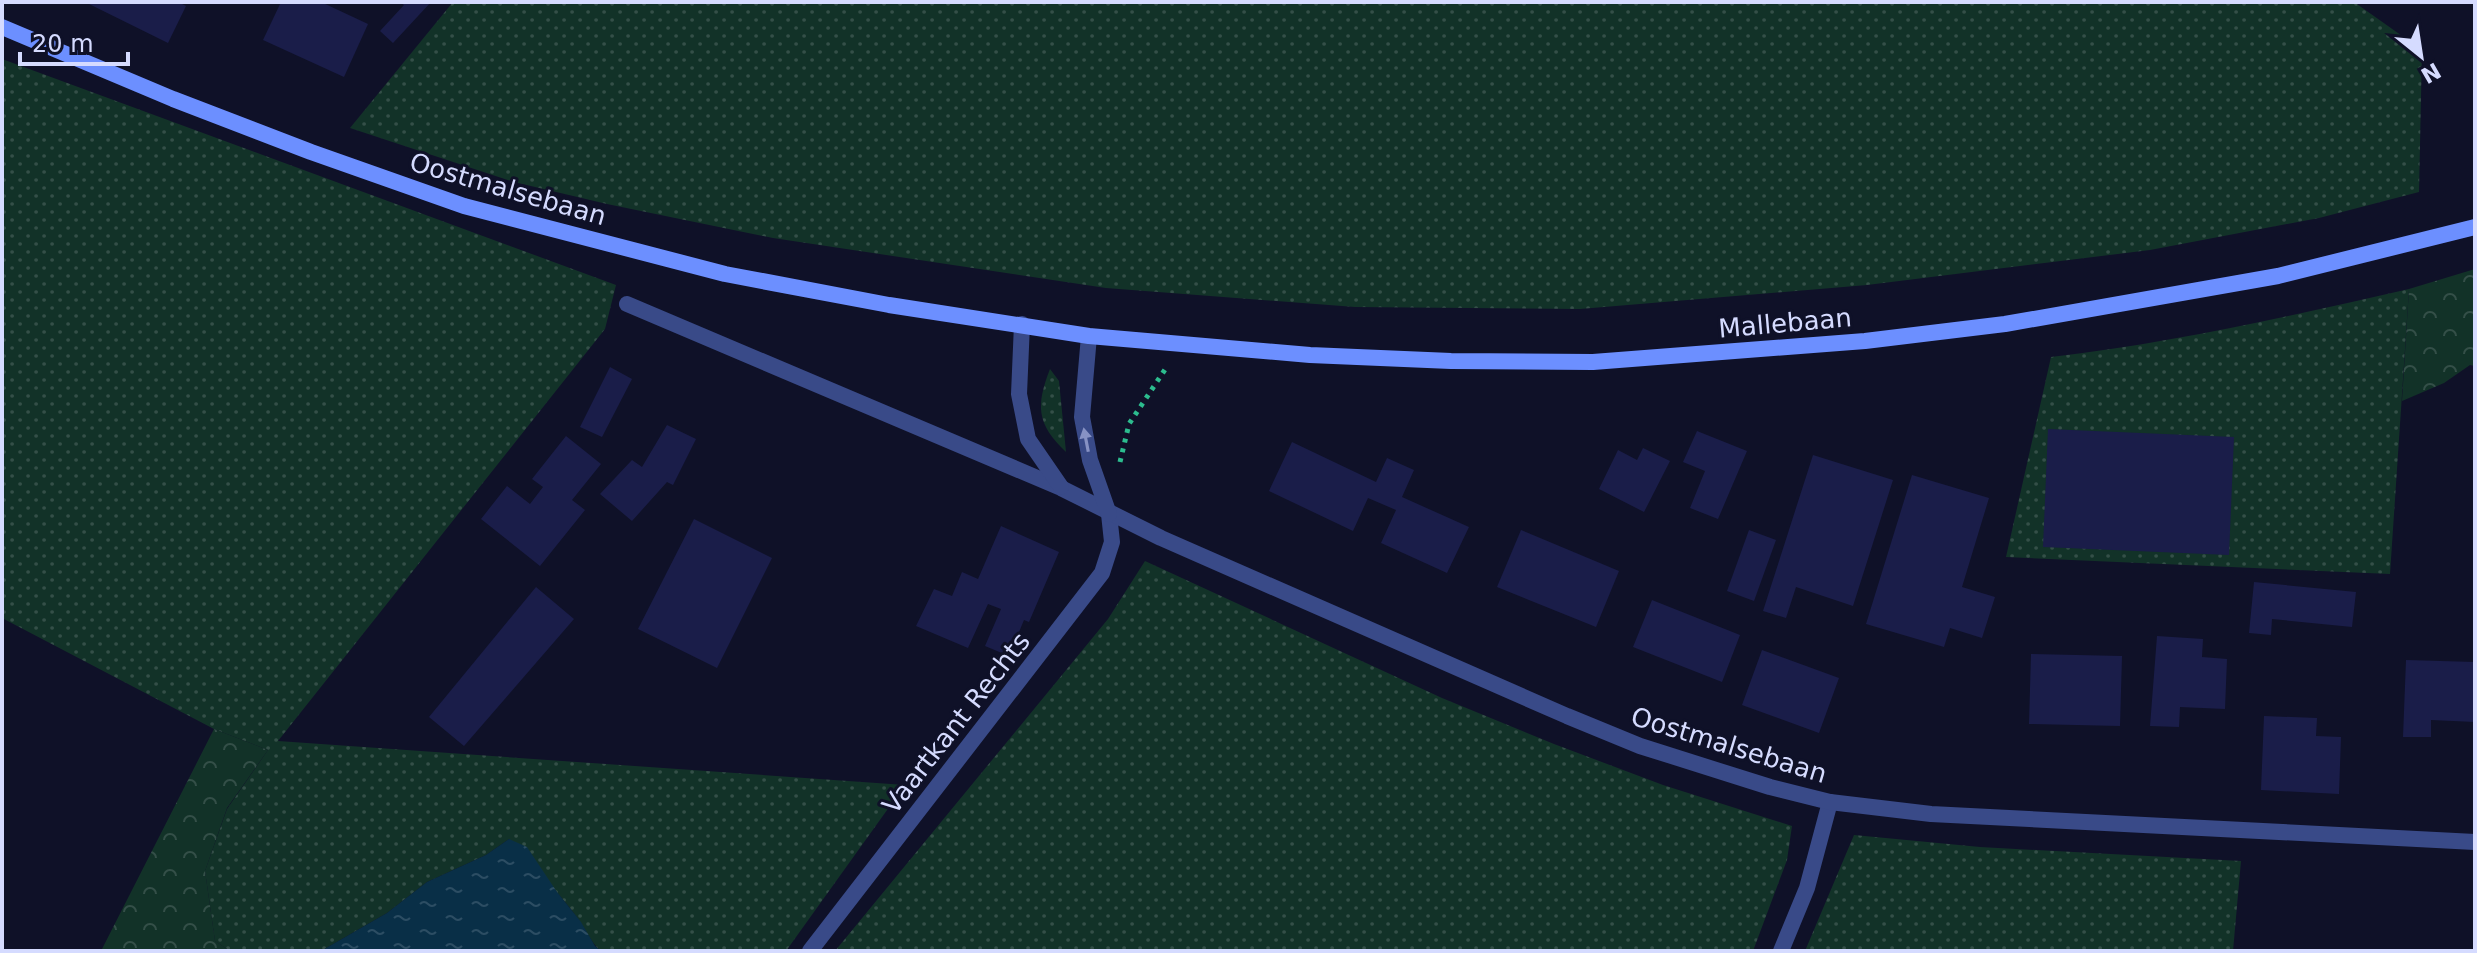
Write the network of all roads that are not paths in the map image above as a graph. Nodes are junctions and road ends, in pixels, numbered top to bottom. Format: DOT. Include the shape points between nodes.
graph roads {
  1 [pos="2,27"];
  2 [pos="2475,227"];
  3 [pos="627,304"];
  4 [pos="1022,324"];
  5 [pos="1089,336"];
  6 [pos="1061,488"];
  7 [pos="1109,514"];
  8 [pos="1830,802"];
  9 [pos="2475,842"];
  10 [pos="810,951"];
  11 [pos="1781,951"];
  1 -- 4 [label="main road, Oostmalsebaan" via="187,105 464,206 725,274"];
  2 -- 5 [label="main road, Mallebaan" via="2278,276 2005,324 1865,341 1593,362 1310,355"];
  3 -- 6 [label="street, Oostmalsebaan"];
  4 -- 5 [label="main road, Oostmalsebaan"];
  4 -- 6 [label="street, Oostmalsebaan" via="1019,394 1028,439"];
  7 -- 5 [label="street, one-way" via="1082,417"];
  6 -- 7 [label="street, Oostmalsebaan"];
  7 -- 8 [label="street, Oostmalsebaan" via="1640,746"];
  7 -- 10 [label="street, Vaartkant Rechts" via="1112,542 1102,573"];
  8 -- 9 [label="street, Oostmalsebaan" via="1993,818"];
  8 -- 11 [label="street" via="1807,888"];
}
